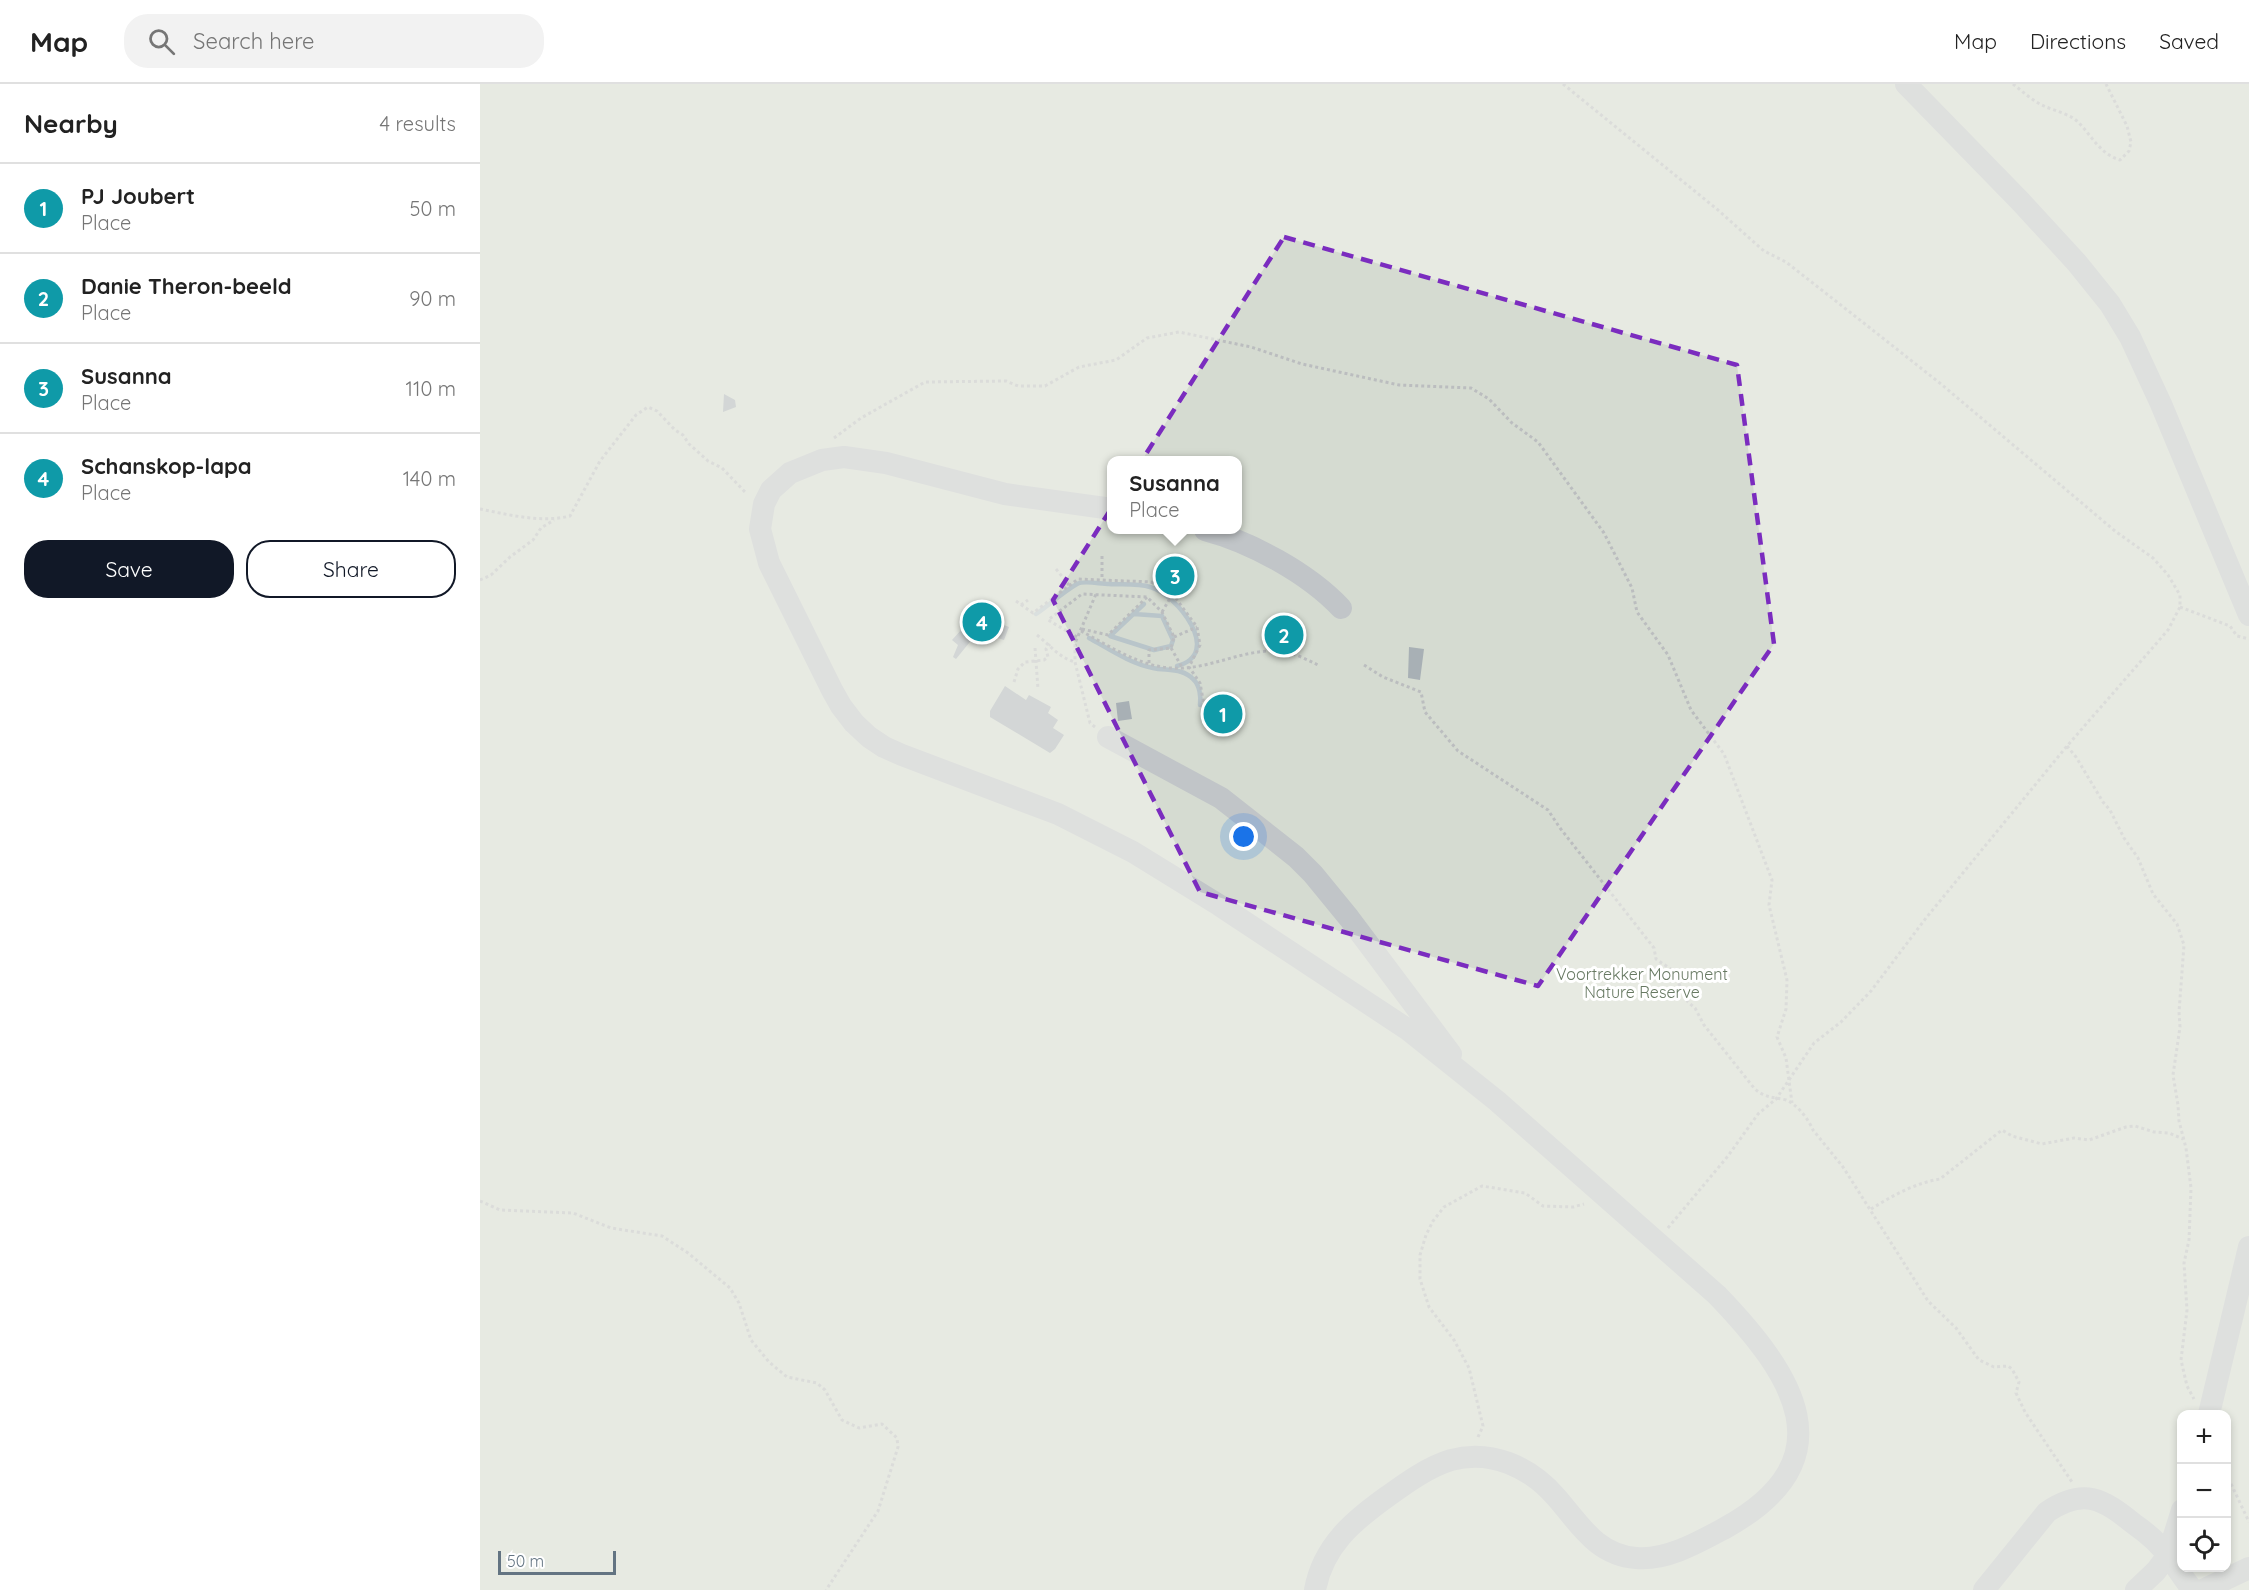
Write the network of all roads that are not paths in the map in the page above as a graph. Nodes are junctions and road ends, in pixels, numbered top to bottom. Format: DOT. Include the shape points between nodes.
graph roads {
  1 [pos="1906,84"];
  2 [pos="1107,508"];
  3 [pos="1214,534"];
  4 [pos="1341,608"];
  5 [pos="2249,615"];
  6 [pos="1108,737"];
  7 [pos="1465,1075"];
  8 [pos="2249,1246"];
  9 [pos="2203,1409"];
  10 [pos="2179,1518"];
  11 [pos="2168,1555"];
  12 [pos="2249,1568"];
  13 [pos="1315,1590"];
  14 [pos="1984,1590"];
  15 [pos="2136,1590"];
  16 [pos="2193,1590"];
  17 [pos="2203,1590"];
  1 -- 5 [label="street" via="2021,201 2110,304 2162,404"];
  2 -- 7 [label="street" via="1005,495 886,463 837,457 790,473 771,490 760,529 769,563 841,706 869,737 902,755 1058,814 1133,852 1407,1029"];
  3 -- 4 [label="street" via="1290,567"];
  6 -- 7 [label="street" via="1221,798 1296,857 1349,918"];
  7 -- 13 [label="street" via="1736,1315 1791,1392 1797,1409 1794,1460 1778,1487 1733,1524 1674,1552 1636,1558 1603,1548 1590,1538 1529,1472 1502,1460 1450,1460 1401,1486 1353,1522 1329,1550"];
  8 -- 9 [label="street"];
  10 -- 11 [label="street"];
  11 -- 14 [label="street" via="2103,1501 2073,1499 2047,1512"];
  11 -- 15 [label="street"];
  11 -- 16 [label="street"];
  12 -- 17 [label="street"];
}
